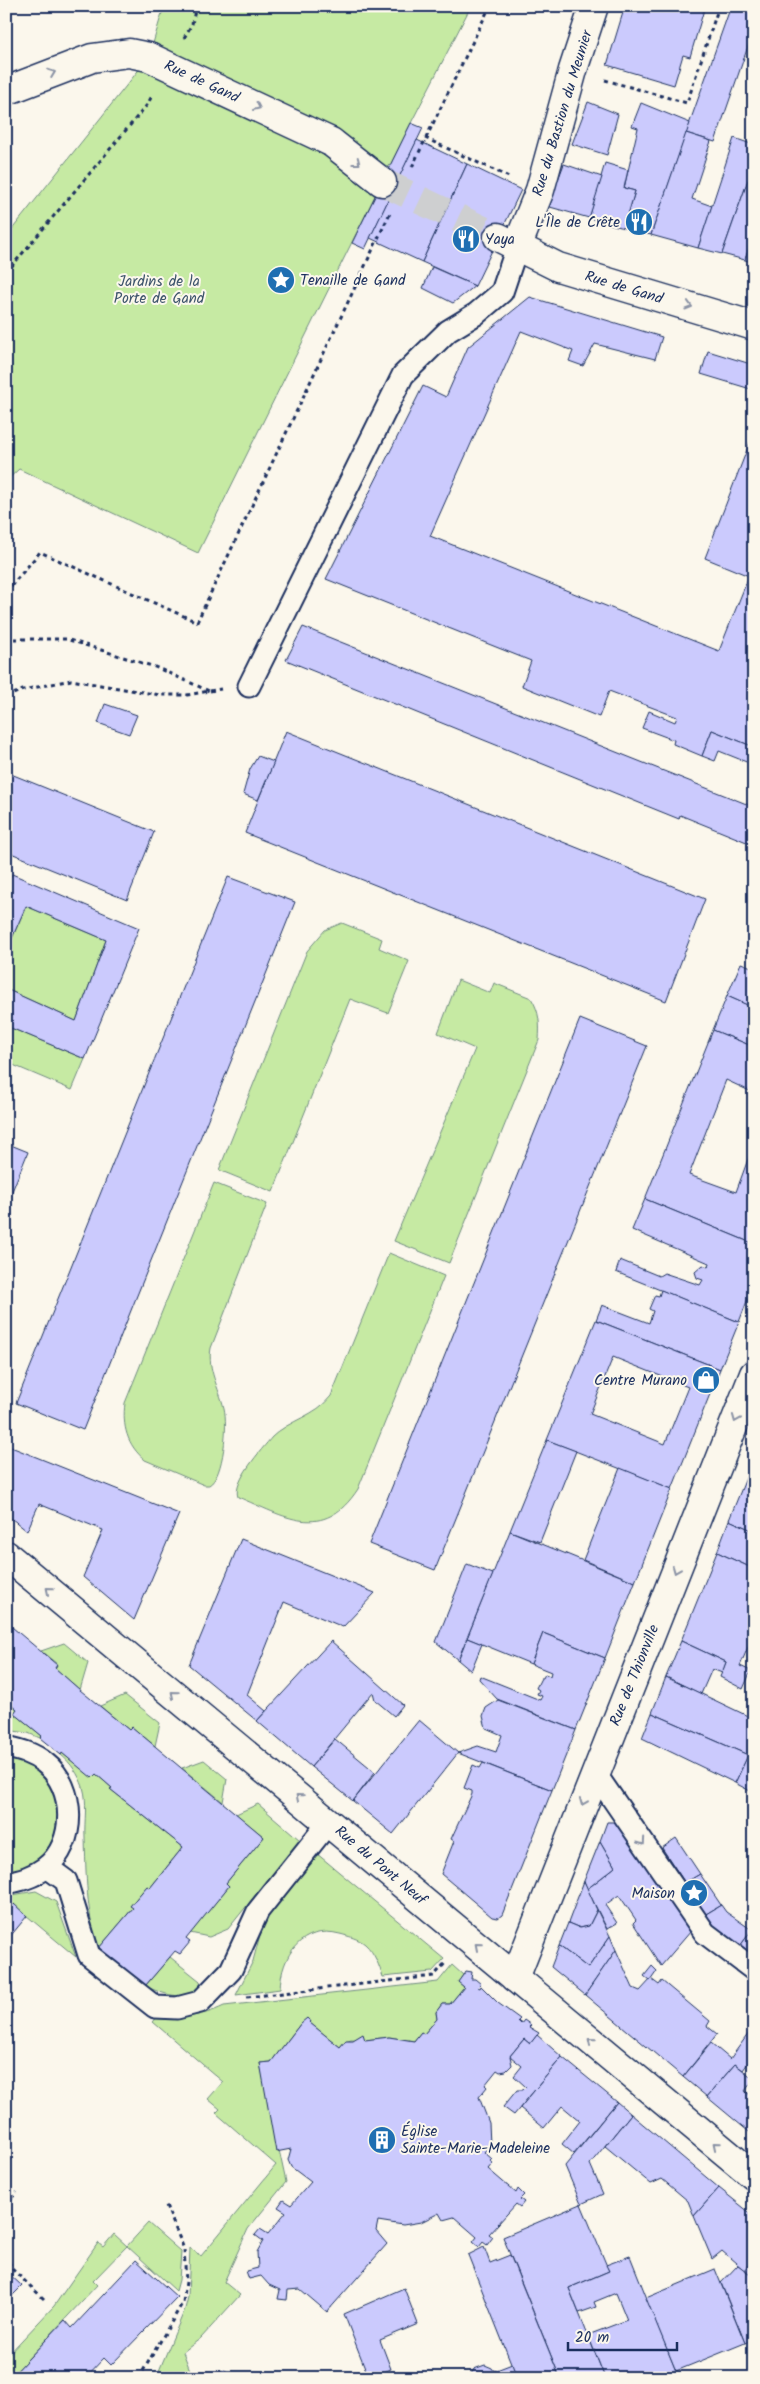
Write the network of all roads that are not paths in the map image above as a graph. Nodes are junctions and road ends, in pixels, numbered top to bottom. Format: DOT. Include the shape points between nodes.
graph roads {
  1 [pos="594,6"];
  2 [pos="6,91"];
  3 [pos="382,182"];
  4 [pos="508,242"];
  5 [pos="754,326"];
  6 [pos="249,686"];
  7 [pos="754,1374"];
  8 [pos="6,1555"];
  9 [pos="6,1747"];
  10 [pos="595,1773"];
  11 [pos="329,1822"];
  12 [pos="47,1867"];
  13 [pos="6,1883"];
  14 [pos="754,1970"];
  15 [pos="515,1978"];
  16 [pos="754,2176"];
  1 -- 4 [label="street, Rue du Bastion du Meunier" via="540,190"];
  2 -- 3 [label="street, Rue de Gand, one-way, bridge" via="92,58 129,53 149,57 331,142"];
  4 -- 5 [label="street, Rue de Gand, one-way" via="558,267"];
  4 -- 6 [label="lane" via="502,292 476,314 448,331 403,375"];
  7 -- 10 [label="street, Rue de Thionville, one-way"];
  11 -- 8 [label="street, Rue du Pont Neuf, one-way"];
  9 -- 12 [label="lane" via="25,1751 46,1763 60,1781 68,1803 68,1826 61,1848"];
  10 -- 14 [label="lane, one-way" via="705,1933"];
  10 -- 15 [label="street, Rue de Thionville, one-way"];
  11 -- 12 [label="lane" via="258,1911 231,1970 200,2002 177,2008 155,2008 90,1955 66,1881"];
  15 -- 11 [label="street, Rue du Pont Neuf, one-way"];
  12 -- 13 [label="lane" via="28,1878"];
  16 -- 15 [label="street, Rue du Pont Neuf, one-way"];
}
